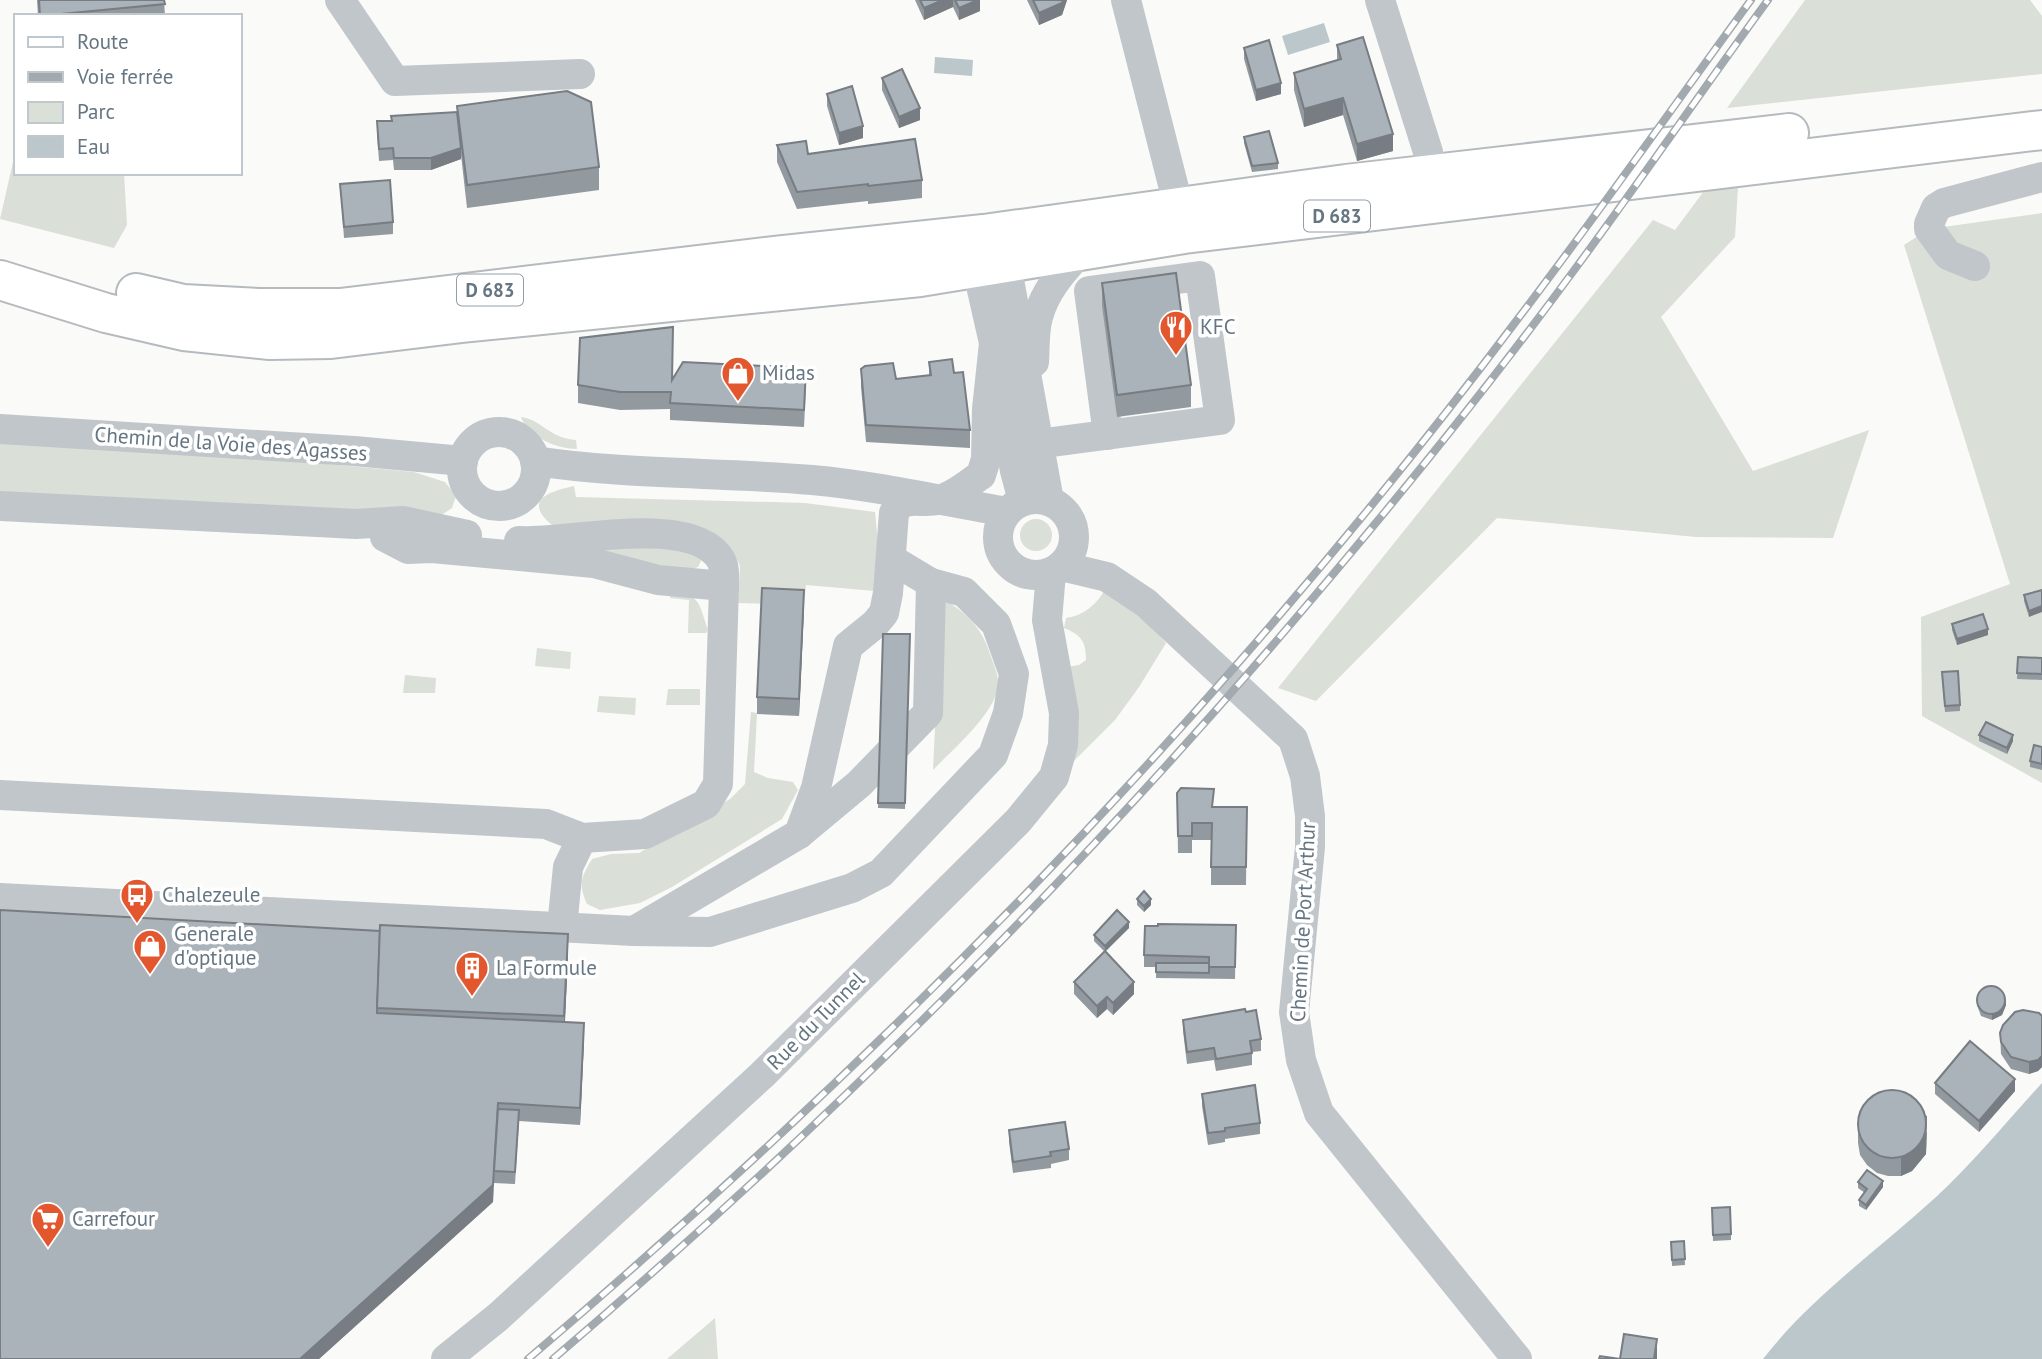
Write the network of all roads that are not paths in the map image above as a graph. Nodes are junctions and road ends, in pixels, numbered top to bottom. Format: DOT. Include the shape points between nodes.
graph roads {
  1 [pos="340,0"];
  2 [pos="1126,0"];
  3 [pos="1380,0"];
  4 [pos="580,74"];
  5 [pos="2042,105"];
  6 [pos="2042,130"];
  7 [pos="1432,175"];
  8 [pos="2042,177"];
  9 [pos="1179,208"];
  10 [pos="1081,251"];
  11 [pos="0,254"];
  12 [pos="989,255"];
  13 [pos="1975,266"];
  14 [pos="920,277"];
  15 [pos="0,280"];
  16 [pos="987,310"];
  17 [pos="994,343"];
  18 [pos="1028,393"];
  19 [pos="0,429"];
  20 [pos="1108,435"];
  21 [pos="1038,444"];
  22 [pos="463,461"];
  23 [pos="535,461"];
  24 [pos="478,499"];
  25 [pos="520,499"];
  26 [pos="939,500"];
  27 [pos="1026,505"];
  28 [pos="0,506"];
  29 [pos="448,532"];
  30 [pos="385,537"];
  31 [pos="563,538"];
  32 [pos="997,540"];
  33 [pos="891,559"];
  34 [pos="1062,561"];
  35 [pos="1014,568"];
  36 [pos="931,583"];
  37 [pos="724,586"];
  38 [pos="1047,620"];
  39 [pos="0,795"];
  40 [pos="799,834"];
  41 [pos="582,838"];
  42 [pos="0,898"];
  43 [pos="562,927"];
  44 [pos="634,931"];
  45 [pos="446,1359"];
  46 [pos="1517,1359"];
  1 -- 4 [label="street" via="395,81"];
  2 -- 9 [label="street"];
  3 -- 7 [label="street"];
  5 -- 7 [label="main road, D 683"];
  6 -- 10 [label="main road, D 683" via="1198,232"];
  7 -- 9 [label="main road, D 683"];
  8 -- 13 [label="street" via="1936,208 1929,229 1948,255"];
  9 -- 12 [label="main road, D 683"];
  10 -- 12 [label="main road, D 683"];
  10 -- 18 [label="street" via="1045,296 1037,318"];
  11 -- 12 [label="main road, D 683" via="183,304 259,309 340,307 782,254"];
  12 -- 14 [label="main road, D 683"];
  12 -- 16 [label="street"];
  12 -- 18 [label="street"];
  14 -- 15 [label="main road, D 683" via="331,339 270,340 171,328"];
  14 -- 16 [label="street" via="970,294"];
  16 -- 17 [label="street"];
  17 -- 26 [label="street" via="981,475"];
  17 -- 27 [label="street" via="1015,471"];
  18 -- 21 [label="street"];
  19 -- 22 [label="street, Chemin de la Voie des Agasses"];
  20 -- 20 [label="street" via="1220,420 1200,276 1089,291"];
  20 -- 21 [label="street"];
  21 -- 27 [label="street"];
  22 -- 23 [label="street" via="476,440 498,432 522,440"];
  22 -- 24 [label="street" via="465,482"];
  23 -- 25 [label="street" via="534,482"];
  23 -- 26 [label="street" via="581,468 812,480"];
  24 -- 25 [label="street" via="499,506"];
  24 -- 29 [label="street" via="472,513"];
  25 -- 31 [label="street" via="545,533"];
  26 -- 27 [label="street"];
  26 -- 32 [label="street"];
  26 -- 33 [label="street" via="903,501 898,506"];
  27 -- 32 [label="street" via="998,530"];
  27 -- 34 [label="street" via="1060,507 1069,517 1074,530"];
  28 -- 29 [label="street" via="356,524 403,521"];
  29 -- 31 [label="street" via="525,541"];
  30 -- 37 [label="street" via="408,549 580,562 658,580"];
  31 -- 37 [label="street" via="605,534 688,537 711,548 722,562"];
  32 -- 35 [label="street" via="1006,562"];
  33 -- 36 [label="street"];
  33 -- 40 [label="street" via="884,613 848,646 816,788"];
  34 -- 35 [label="street" via="1027,575"];
  34 -- 38 [label="street, Rue du Tunnel"];
  34 -- 46 [label="street, Chemin de Port Arthur" via="1115,564 1146,603 1293,739 1310,816 1294,1012 1301,1060 1318,1113"];
  35 -- 38 [label="street, Rue du Tunnel"];
  36 -- 40 [label="street" via="928,713 859,785"];
  36 -- 44 [label="street" via="964,592 996,624 1013,674 1009,713 993,755 881,873 852,888 710,932"];
  37 -- 41 [label="street" via="719,784 706,804 645,834"];
  38 -- 45 [label="street, Rue du Tunnel" via="1064,713 1063,745 1054,776 1018,821 762,1076"];
  39 -- 41 [label="street" via="546,824"];
  40 -- 44 [label="street"];
  41 -- 43 [label="street" via="568,867"];
  42 -- 43 [label="street"];
  43 -- 44 [label="street"];
}
